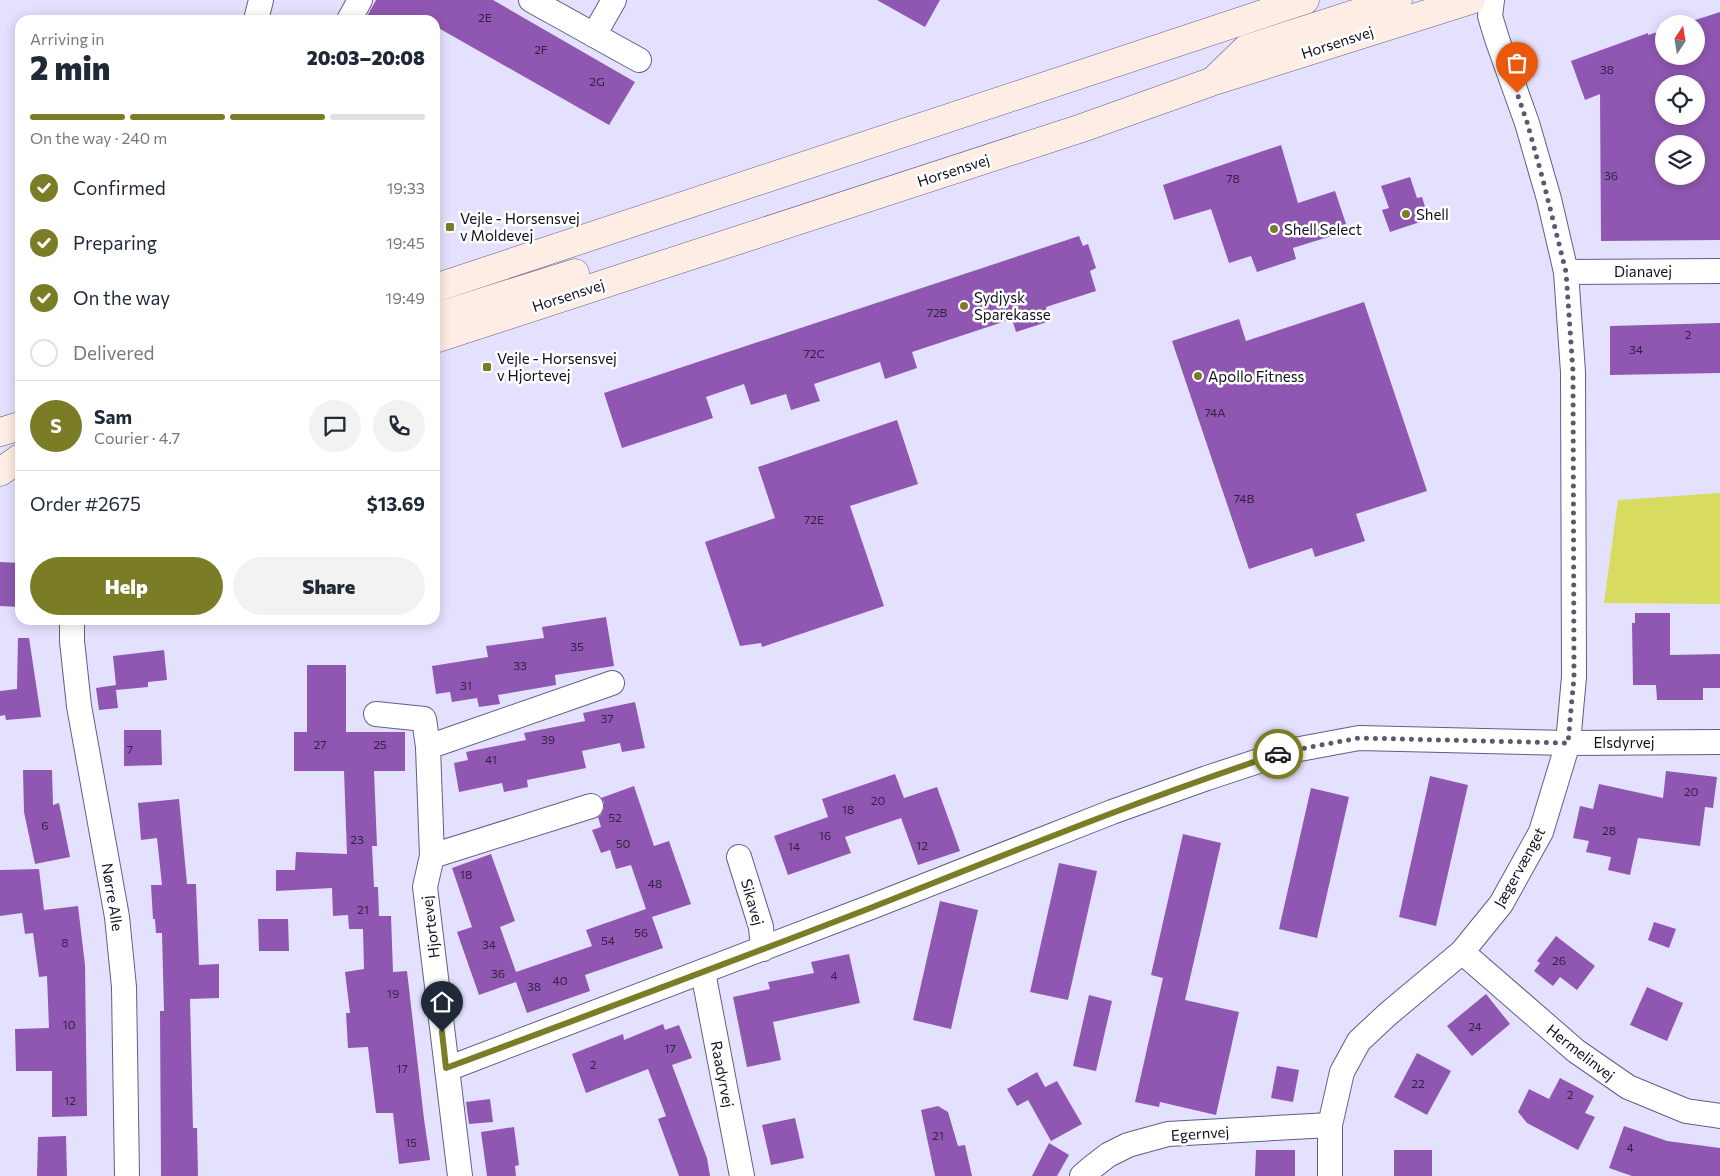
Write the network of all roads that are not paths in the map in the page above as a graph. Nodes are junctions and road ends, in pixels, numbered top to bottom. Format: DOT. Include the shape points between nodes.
graph roads {
  1 [pos="261,0"];
  2 [pos="360,0"];
  3 [pos="531,0"];
  4 [pos="614,0"];
  5 [pos="1305,0"];
  6 [pos="1398,0"];
  7 [pos="1471,0"];
  8 [pos="1492,0"];
  9 [pos="257,15"];
  10 [pos="352,15"];
  11 [pos="594,35"];
  12 [pos="639,60"];
  13 [pos="1212,82"];
  14 [pos="716,246"];
  15 [pos="1720,271"];
  16 [pos="1566,272"];
  17 [pos="440,286"];
  18 [pos="440,315"];
  19 [pos="440,337"];
  20 [pos="15,428"];
  21 [pos="0,432"];
  22 [pos="15,462"];
  23 [pos="0,472"];
  24 [pos="15,480"];
  25 [pos="0,484"];
  26 [pos="72,625"];
  27 [pos="612,683"];
  28 [pos="376,714"];
  29 [pos="1720,742"];
  30 [pos="1568,743"];
  31 [pos="428,746"];
  32 [pos="591,806"];
  33 [pos="432,856"];
  34 [pos="739,857"];
  35 [pos="763,949"];
  36 [pos="1462,952"];
  37 [pos="703,972"];
  38 [pos="446,1068"];
  39 [pos="1720,1116"];
  40 [pos="1330,1125"];
  41 [pos="127,1176"];
  42 [pos="460,1176"];
  43 [pos="742,1176"];
  44 [pos="1082,1176"];
  45 [pos="1330,1176"];
  1 -- 9 [label="street"];
  2 -- 10 [label="street"];
  3 -- 11 [label="street"];
  4 -- 11 [label="street"];
  5 -- 17 [label="main road"];
  6 -- 13 [label="main road" via="1246,49"];
  7 -- 13 [label="main road, Horsensvej"];
  8 -- 16 [label="street, Jægervænget" via="1490,16 1527,122"];
  11 -- 12 [label="street"];
  13 -- 14 [label="main road, Horsensvej" via="1082,128"];
  14 -- 18 [label="main road" via="619,260"];
  14 -- 19 [label="main road, Horsensvej"];
  15 -- 16 [label="street, Dianavej"];
  16 -- 30 [label="street, Jægervænget" via="1573,372 1574,677"];
  20 -- 21 [label="main road"];
  22 -- 23 [label="main road"];
  24 -- 25 [label="main road"];
  26 -- 41 [label="street, Nørre Alle" via="79,706 118,926 124,987"];
  27 -- 31 [label="street"];
  28 -- 31 [label="street, Hjortevej" via="424,719"];
  29 -- 30 [label="street, Elsdyrvej"];
  30 -- 35 [label="street, Elsdyrvej" via="1359,738 1289,751 1112,812"];
  30 -- 36 [label="street, Jægervænget" via="1541,832 1501,904"];
  31 -- 33 [label="street, Hjortevej"];
  32 -- 33 [label="street"];
  33 -- 38 [label="street, Hjortevej" via="425,887"];
  34 -- 35 [label="street, Sikavej" via="761,927"];
  35 -- 37 [label="street, Elsdyrvej"];
  36 -- 39 [label="street, Hermelinvej" via="1576,1051 1628,1087 1686,1110"];
  36 -- 40 [label="street, Jægervænget" via="1359,1042 1342,1072"];
  37 -- 38 [label="street, Elsdyrvej"];
  37 -- 43 [label="street, Raadyrvej"];
  38 -- 42 [label="street, Hjortevej"];
  40 -- 44 [label="street, Egernvej" via="1168,1134 1128,1145 1108,1155"];
  40 -- 45 [label="street, Jægervænget"];
}
